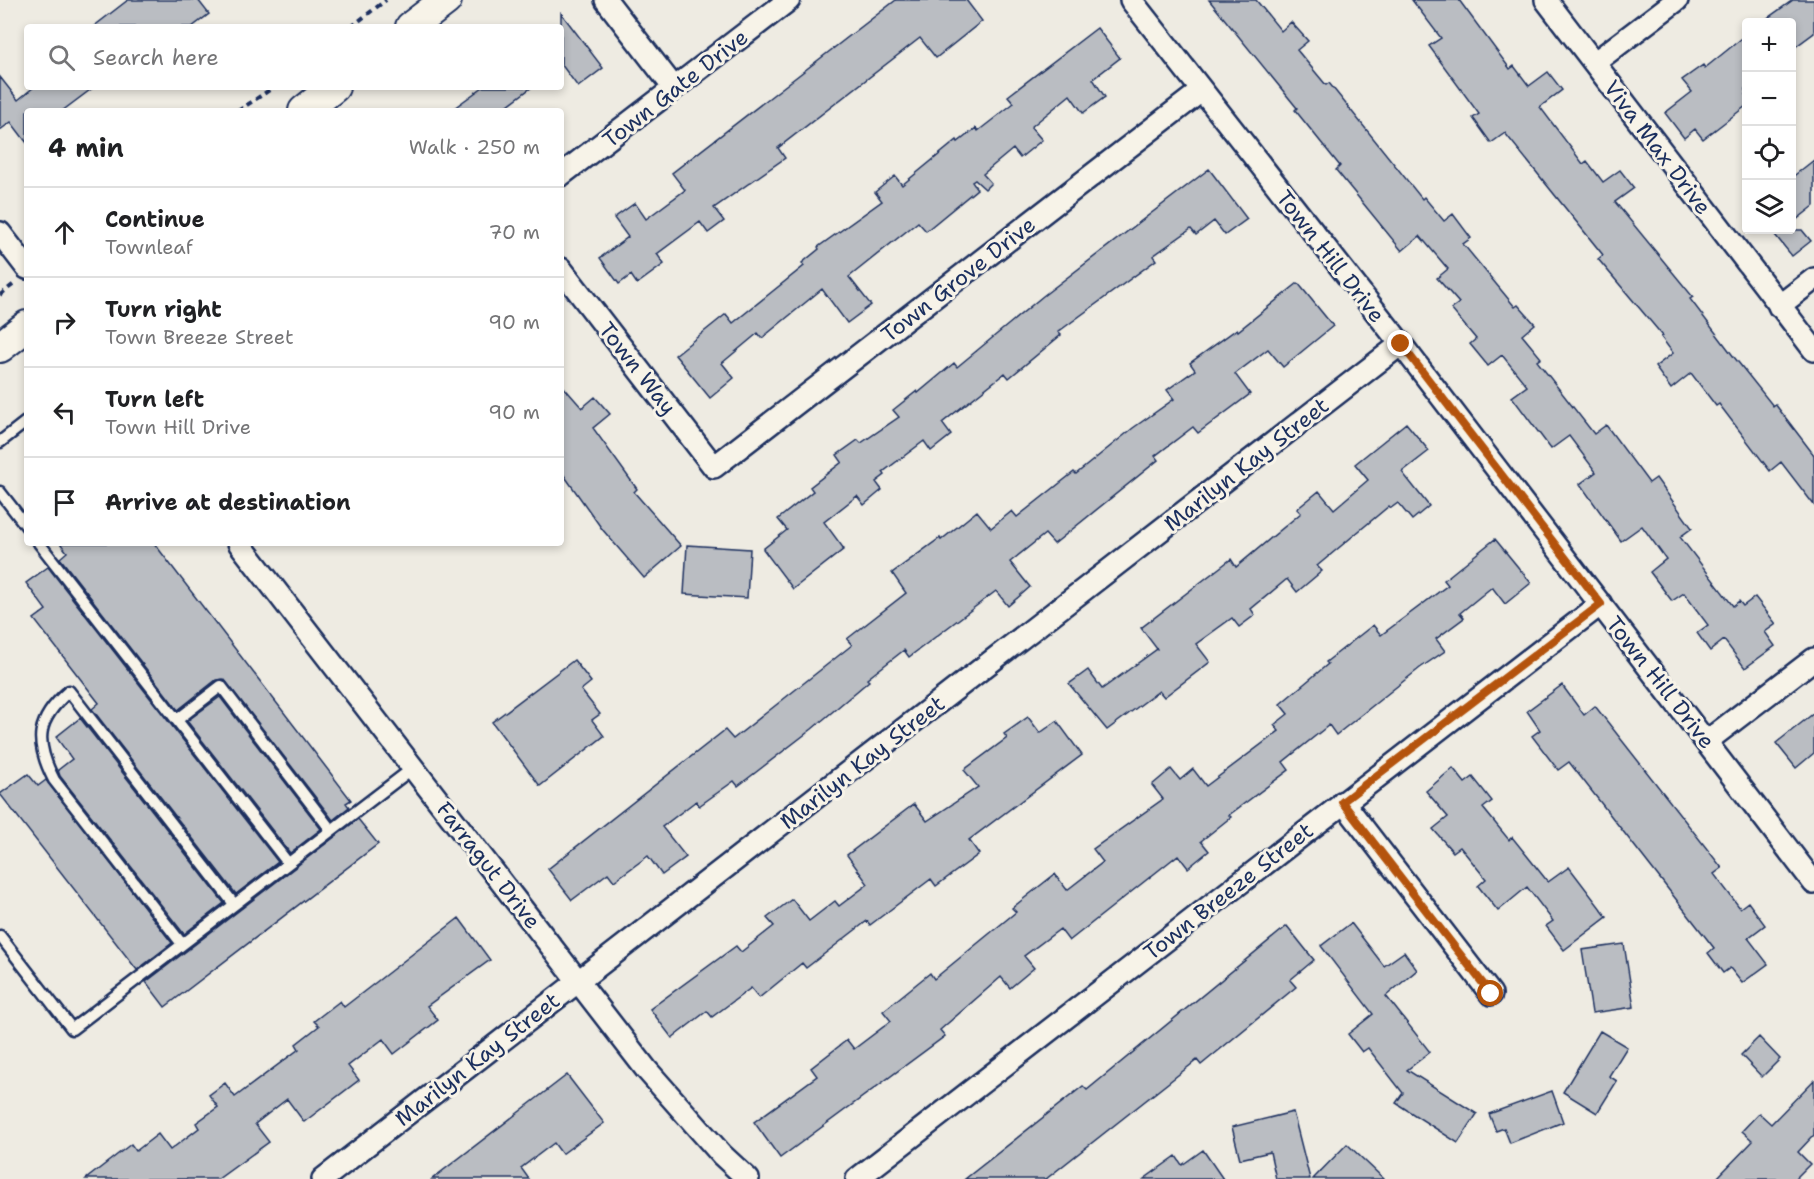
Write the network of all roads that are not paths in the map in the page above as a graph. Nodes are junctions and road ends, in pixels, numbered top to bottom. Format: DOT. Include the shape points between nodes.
graph roads {
  1 [pos="446,0"];
  2 [pos="606,0"];
  3 [pos="789,0"];
  4 [pos="1131,0"];
  5 [pos="1546,0"];
  6 [pos="1677,0"];
  7 [pos="415,24"];
  8 [pos="1594,63"];
  9 [pos="674,88"];
  10 [pos="330,90"];
  11 [pos="1201,91"];
  12 [pos="308,108"];
  13 [pos="564,173"];
  14 [pos="0,232"];
  15 [pos="24,264"];
  16 [pos="564,272"];
  17 [pos="1814,279"];
  18 [pos="1779,306"];
  19 [pos="24,328"];
  20 [pos="1401,344"];
  21 [pos="0,347"];
  22 [pos="1814,350"];
  23 [pos="24,423"];
  24 [pos="0,442"];
  25 [pos="714,467"];
  26 [pos="0,492"];
  27 [pos="24,523"];
  28 [pos="41,546"];
  29 [pos="241,546"];
  30 [pos="1601,604"];
  31 [pos="1814,659"];
  32 [pos="177,720"];
  33 [pos="1707,741"];
  34 [pos="413,768"];
  35 [pos="1342,802"];
  36 [pos="331,830"];
  37 [pos="288,863"];
  38 [pos="1814,883"];
  39 [pos="234,904"];
  40 [pos="0,936"];
  41 [pos="182,944"];
  42 [pos="578,981"];
  43 [pos="1491,994"];
  44 [pos="323,1179"];
  45 [pos="748,1179"];
  46 [pos="857,1179"];
  1 -- 7 [label="main road"];
  2 -- 9 [label="street"];
  3 -- 9 [label="street, Town Gate Drive"];
  4 -- 11 [label="street, Town Hill Drive"];
  5 -- 8 [label="street, Viva Max Drive"];
  6 -- 8 [label="street"];
  8 -- 18 [label="street, Viva Max Drive"];
  9 -- 13 [label="street, Town Gate Drive"];
  10 -- 12 [label="main road"];
  11 -- 20 [label="street, Town Hill Drive"];
  11 -- 25 [label="street, Town Grove Drive"];
  14 -- 15 [label="street"];
  16 -- 25 [label="street, Town Way"];
  17 -- 18 [label="street"];
  18 -- 22 [label="street, Viva Max Drive"];
  19 -- 21 [label="main road"];
  20 -- 30 [label="street, Town Hill Drive"];
  20 -- 42 [label="street, Marilyn Kay Street"];
  23 -- 24 [label="lane"];
  26 -- 27 [label="lane"];
  28 -- 32 [label="lane"];
  29 -- 34 [label="street, Farragut Drive"];
  30 -- 33 [label="street, Town Hill Drive"];
  30 -- 35 [label="street, Town Breeze Street"];
  31 -- 33 [label="street"];
  32 -- 36 [label="lane" via="221,686"];
  32 -- 37 [label="lane"];
  33 -- 38 [label="street, Town Hill Drive"];
  34 -- 36 [label="lane"];
  34 -- 42 [label="street, Farragut Drive"];
  35 -- 43 [label="street"];
  35 -- 46 [label="street, Town Breeze Street"];
  36 -- 37 [label="lane"];
  37 -- 39 [label="lane"];
  39 -- 41 [label="lane"];
  39 -- 41 [label="lane" via="69,691 43,721 40,743 46,765"];
  40 -- 41 [label="lane" via="72,1029"];
  42 -- 44 [label="street, Marilyn Kay Street"];
  42 -- 45 [label="street, Farragut Drive" via="646,1069"];
}
